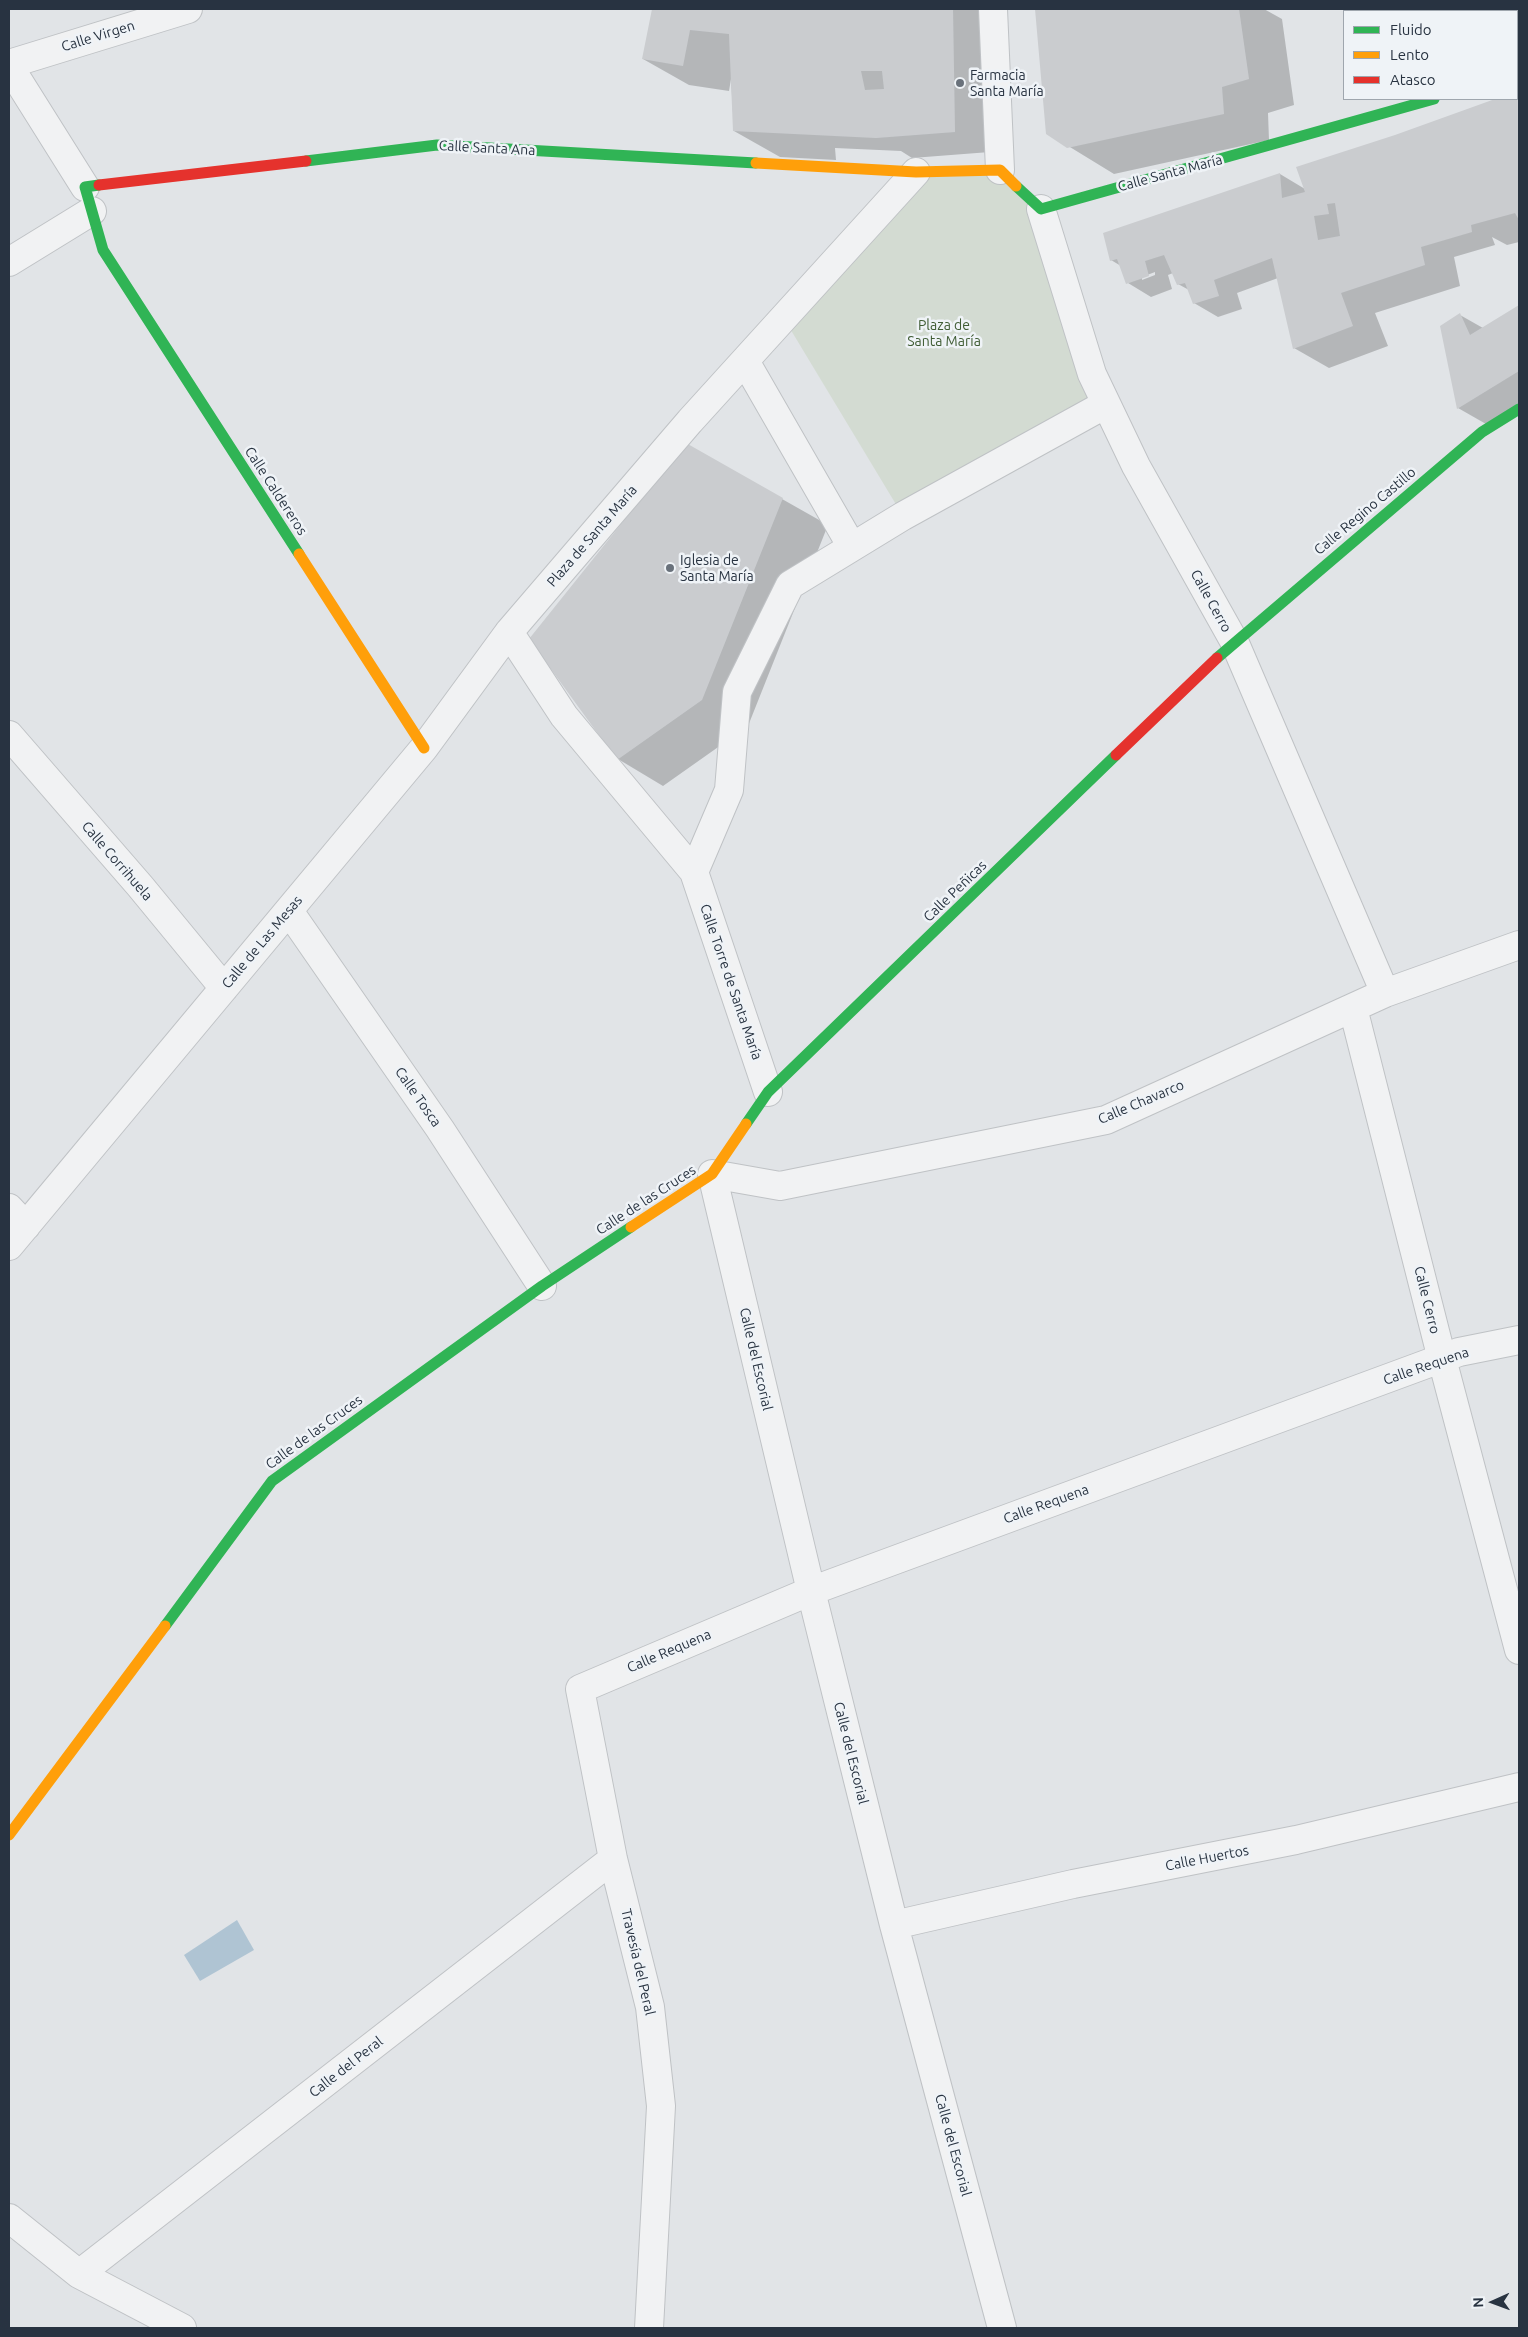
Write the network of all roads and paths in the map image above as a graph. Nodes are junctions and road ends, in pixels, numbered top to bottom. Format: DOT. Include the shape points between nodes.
graph roads {
  1 [pos="188,9"];
  2 [pos="993,9"];
  3 [pos="9,65"];
  4 [pos="1430,100"];
  5 [pos="1000,170"];
  6 [pos="916,172"];
  7 [pos="88,199"];
  8 [pos="1041,209"];
  9 [pos="9,262"];
  10 [pos="745,361"];
  11 [pos="1106,404"];
  12 [pos="1519,409"];
  13 [pos="852,547"];
  14 [pos="510,632"];
  15 [pos="1234,641"];
  16 [pos="9,735"];
  17 [pos="424,748"];
  18 [pos="694,872"];
  19 [pos="288,911"];
  20 [pos="1519,945"];
  21 [pos="224,988"];
  22 [pos="1385,992"];
  23 [pos="1353,1008"];
  24 [pos="768,1092"];
  25 [pos="712,1174"];
  26 [pos="14,1227"];
  27 [pos="542,1286"];
  28 [pos="1519,1340"];
  29 [pos="1442,1359"];
  30 [pos="811,1591"];
  31 [pos="1519,1650"];
  32 [pos="580,1689"];
  33 [pos="1519,1787"];
  34 [pos="9,1835"];
  35 [pos="612,1859"];
  36 [pos="894,1925"];
  37 [pos="9,2218"];
  38 [pos="79,2274"];
  39 [pos="182,2328"];
  40 [pos="649,2328"];
  41 [pos="1002,2328"];
  1 -- 3 [label="street, Calle Virgen"];
  2 -- 5 [label="street"];
  3 -- 7 [label="street"];
  4 -- 8 [label="street, Calle Santa María"];
  5 -- 6 [label="street"];
  5 -- 8 [label="street"];
  6 -- 7 [label="street, Calle Santa Ana" via="437,145"];
  6 -- 10 [label="street, Plaza de Santa María"];
  7 -- 9 [label="street, Calle Santa Ana"];
  7 -- 17 [label="street, Calle Caldereros" via="103,250"];
  8 -- 11 [label="street, Calle Cerro" via="1092,374"];
  10 -- 13 [label="street"];
  10 -- 14 [label="street, Plaza de Santa María"];
  11 -- 13 [label="street"];
  11 -- 15 [label="street, Calle Cerro" via="1136,466"];
  12 -- 15 [label="street, Calle Regino Castillo" via="1482,432"];
  13 -- 18 [label="street" via="790,585 737,692 730,790"];
  14 -- 17 [label="street, Calle de Las Mesas"];
  14 -- 18 [label="street" via="564,716"];
  15 -- 22 [label="street, Calle Cerro"];
  15 -- 24 [label="street, Calle Peñicas"];
  16 -- 21 [label="street, Calle Corrihuela"];
  17 -- 19 [label="street, Calle de Las Mesas"];
  18 -- 24 [label="street, Calle Torre de Santa María"];
  19 -- 21 [label="street, Calle de Las Mesas"];
  19 -- 27 [label="street, Calle Tosca" via="440,1129"];
  20 -- 22 [label="street, Calle Chavarco"];
  21 -- 26 [label="street, Calle de Las Mesas"];
  22 -- 23 [label="street, Calle Chavarco"];
  23 -- 25 [label="street, Calle Chavarco" via="1106,1120 780,1186"];
  23 -- 29 [label="street, Calle Cerro"];
  24 -- 25 [label="street, Calle Peñicas"];
  25 -- 27 [label="street, Calle de las Cruces"];
  25 -- 30 [label="street, Calle del Escorial"];
  27 -- 34 [label="street, Calle de las Cruces" via="272,1481"];
  28 -- 29 [label="street, Calle Requena" via="1459,1352"];
  29 -- 30 [label="street, Calle Requena"];
  29 -- 31 [label="street, Calle Cerro"];
  30 -- 32 [label="street, Calle Requena"];
  30 -- 36 [label="street, Calle del Escorial"];
  32 -- 35 [label="street, Travesía del Peral"];
  33 -- 36 [label="street, Calle Huertos" via="1296,1840 1073,1884"];
  35 -- 38 [label="street, Calle del Peral"];
  35 -- 40 [label="street, Travesía del Peral" via="650,2007 661,2106"];
  36 -- 41 [label="street, Calle del Escorial"];
  37 -- 38 [label="street"];
  38 -- 39 [label="street"];
}
